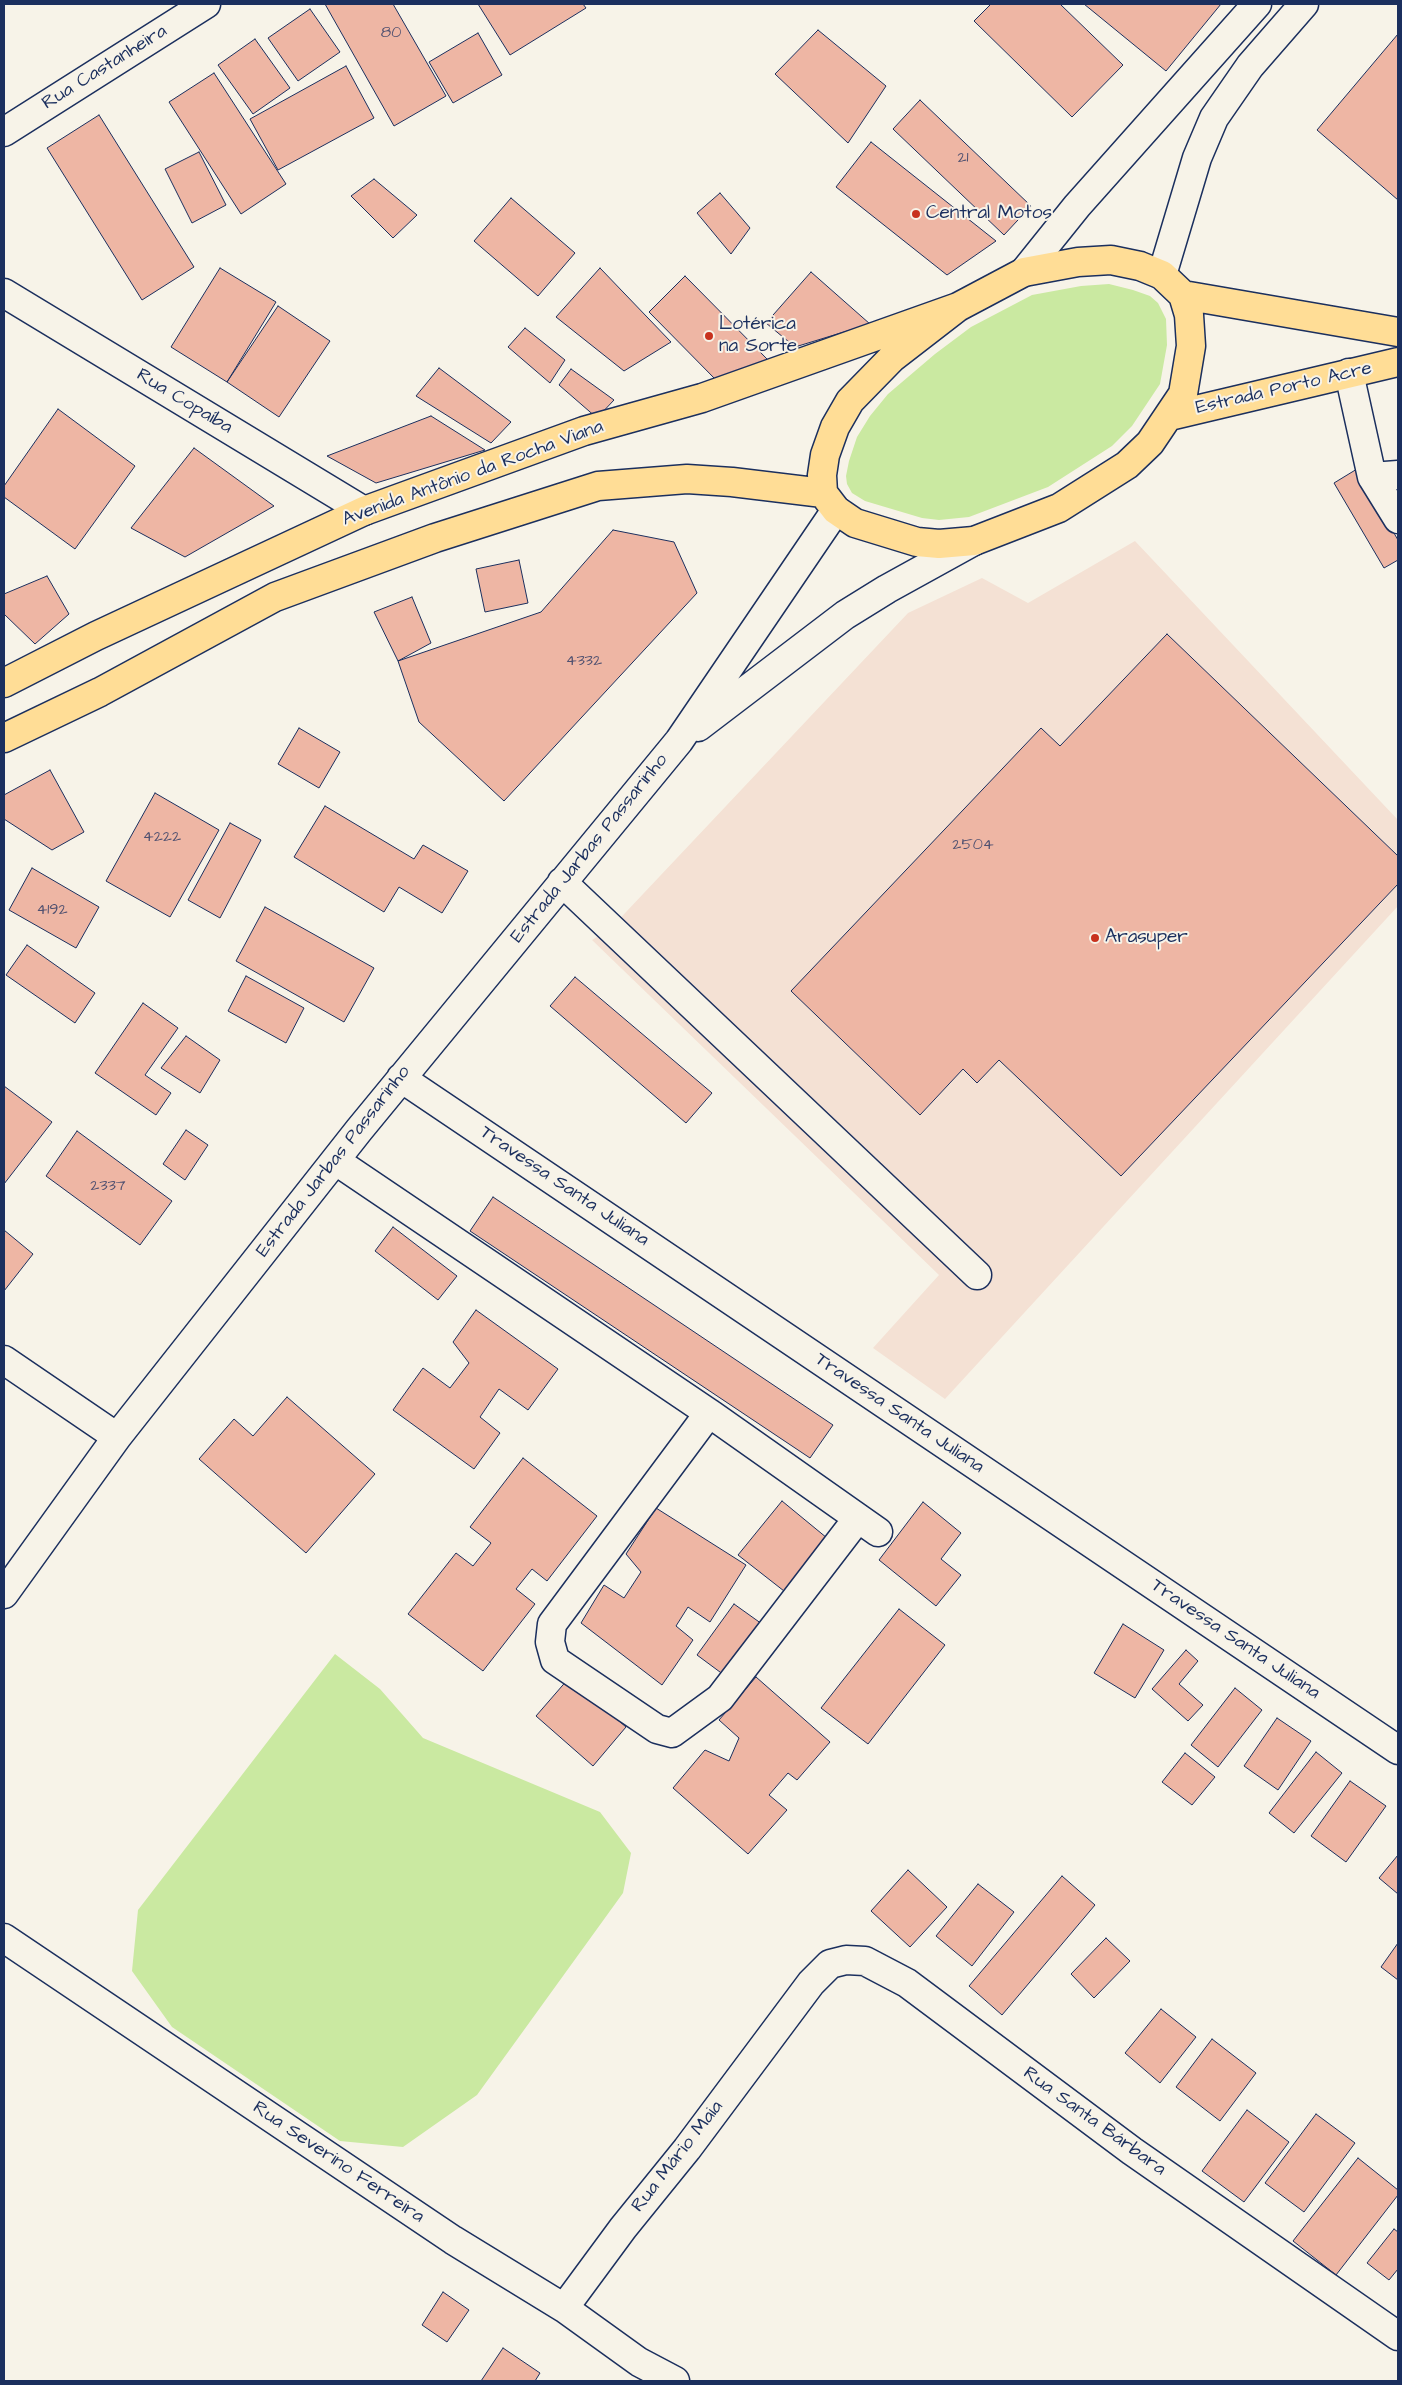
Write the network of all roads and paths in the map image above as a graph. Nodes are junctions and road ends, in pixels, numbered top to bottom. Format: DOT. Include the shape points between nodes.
graph roads {
  1 [pos="206,4"];
  2 [pos="1257,4"];
  3 [pos="1304,4"];
  4 [pos="4,132"];
  5 [pos="1024,272"];
  6 [pos="1162,275"];
  7 [pos="4,293"];
  8 [pos="1183,294"];
  9 [pos="958,307"];
  10 [pos="1398,332"];
  11 [pos="1398,362"];
  12 [pos="1348,374"];
  13 [pos="1170,416"];
  14 [pos="1385,476"];
  15 [pos="829,502"];
  16 [pos="364,512"];
  17 [pos="1398,520"];
  18 [pos="974,541"];
  19 [pos="4,683"];
  20 [pos="4,738"];
  21 [pos="679,741"];
  22 [pos="562,882"];
  23 [pos="401,1078"];
  24 [pos="336,1161"];
  25 [pos="977,1275"];
  26 [pos="4,1360"];
  27 [pos="709,1414"];
  28 [pos="117,1437"];
  29 [pos="4,1594"];
  30 [pos="1398,1750"];
  31 [pos="4,1938"];
  32 [pos="794,2008"];
  33 [pos="564,2308"];
  34 [pos="1398,2336"];
  35 [pos="675,2381"];
  1 -- 4 [label="street, Rua Castanheira"];
  2 -- 5 [label="street" via="1101,178"];
  3 -- 6 [label="street" via="1250,66 1214,118 1196,158"];
  5 -- 6 [label="main road" via="1078,262 1111,260"];
  5 -- 9 [label="main road"];
  6 -- 8 [label="main road"];
  7 -- 16 [label="street, Rua Copaíba"];
  8 -- 10 [label="main road"];
  8 -- 13 [label="main road" via="1190,315 1191,346 1183,394"];
  9 -- 15 [label="main road" via="892,358 850,401 835,427 825,455 822,475"];
  9 -- 16 [label="main road, Avenida Antônio da Rocha Viana" via="702,398 584,431"];
  11 -- 12 [label="main road, Estrada Porto Acre"];
  12 -- 13 [label="main road, Estrada Porto Acre"];
  12 -- 14 [label="street"];
  13 -- 18 [label="main road" via="1150,443 1127,465 1087,491 1059,508"];
  14 -- 17 [label="street"];
  15 -- 18 [label="main road" via="855,523 917,542"];
  15 -- 20 [label="main road" via="732,482 687,479 598,486 435,538 275,597 100,692"];
  15 -- 21 [label="street, Estrada Jarbas Passarinho"];
  16 -- 19 [label="main road, Avenida Antônio da Rocha Viana" via="96,636"];
  18 -- 21 [label="street, Estrada Jarbas Passarinho" via="887,588 845,615"];
  21 -- 22 [label="street, Estrada Jarbas Passarinho"];
  22 -- 23 [label="street, Estrada Jarbas Passarinho"];
  22 -- 25 [label="street"];
  23 -- 24 [label="street, Estrada Jarbas Passarinho"];
  23 -- 30 [label="street, Travessa Santa Juliana"];
  24 -- 27 [label="street"];
  24 -- 28 [label="street, Estrada Jarbas Passarinho"];
  26 -- 28 [label="street"];
  27 -- 27 [label="street" via="552,1624 550,1642 555,1660 657,1730 672,1733 720,1698 868,1525"];
  28 -- 29 [label="street, Estrada Jarbas Passarinho"];
  31 -- 33 [label="street, Rua Severino Ferreira" via="445,2235"];
  32 -- 33 [label="street, Rua Mário Maia"];
  32 -- 34 [label="street, Rua Santa Bárbara" via="811,1983 830,1964 846,1960 865,1961 878,1966 907,1983 1132,2151"];
  33 -- 35 [label="street, Rua Severino Ferreira" via="639,2362"];
}
